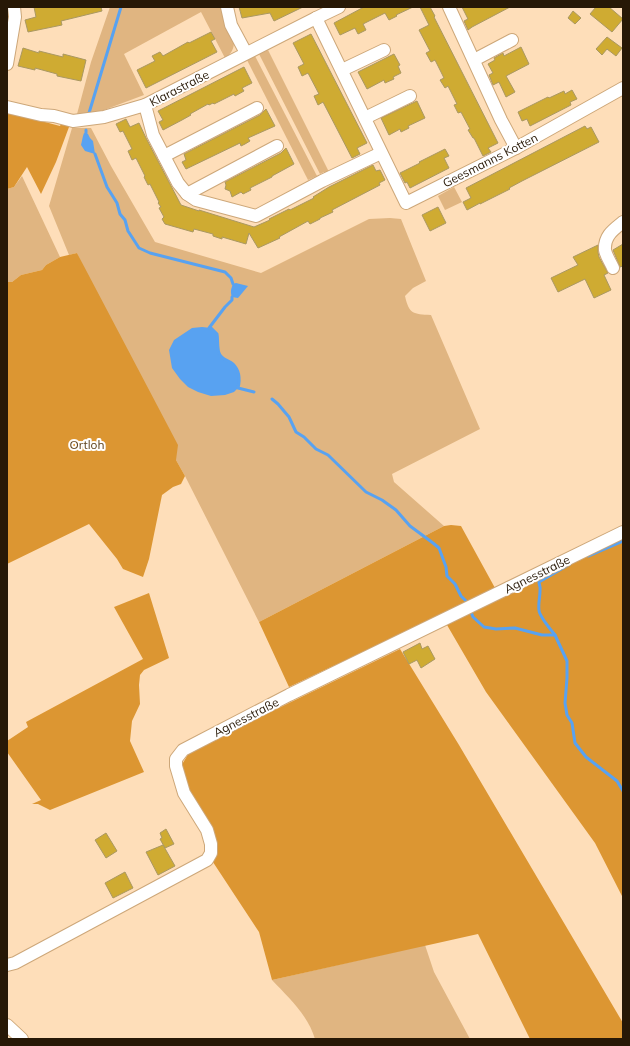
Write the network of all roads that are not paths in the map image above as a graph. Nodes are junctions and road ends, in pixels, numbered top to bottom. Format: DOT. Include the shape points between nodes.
graph roads {
  1 [pos="14,7"];
  2 [pos="227,7"];
  3 [pos="339,7"];
  4 [pos="449,7"];
  5 [pos="316,18"];
  6 [pos="512,40"];
  7 [pos="384,50"];
  8 [pos="246,53"];
  9 [pos="474,60"];
  10 [pos="7,64"];
  11 [pos="342,70"];
  12 [pos="623,88"];
  13 [pos="410,96"];
  14 [pos="145,105"];
  15 [pos="7,107"];
  16 [pos="257,108"];
  17 [pos="365,118"];
  18 [pos="276,146"];
  19 [pos="516,148"];
  20 [pos="381,153"];
  21 [pos="164,156"];
  22 [pos="187,194"];
  23 [pos="623,222"];
  24 [pos="613,268"];
  25 [pos="623,532"];
  26 [pos="7,965"];
  27 [pos="7,1025"];
  28 [pos="22,1039"];
  1 -- 10 [label="street" via="15,17"];
  2 -- 8 [label="street" via="231,25"];
  3 -- 5 [label="street, Klarastraße"];
  4 -- 9 [label="street"];
  5 -- 8 [label="street, Klarastraße"];
  5 -- 11 [label="street, Geesmanns Kotten"];
  6 -- 9 [label="street"];
  7 -- 11 [label="street"];
  8 -- 14 [label="street, Klarastraße"];
  9 -- 19 [label="street"];
  11 -- 17 [label="street, Geesmanns Kotten"];
  12 -- 19 [label="street, Geesmanns Kotten"];
  13 -- 17 [label="street"];
  14 -- 15 [label="street, Klarastraße" via="104,117 73,121"];
  14 -- 21 [label="street" via="153,135"];
  16 -- 21 [label="street"];
  17 -- 20 [label="street, Geesmanns Kotten"];
  18 -- 22 [label="street"];
  19 -- 20 [label="street, Geesmanns Kotten" via="406,204"];
  20 -- 22 [label="street" via="256,216 196,200"];
  21 -- 22 [label="street" via="178,183"];
  23 -- 24 [label="street" via="609,234 606,242 605,250"];
  25 -- 26 [label="street, Agnesstraße" via="289,695 183,750 176,759 176,766 184,793 207,830 212,844 207,860"];
  27 -- 28 [label="street"];
}
